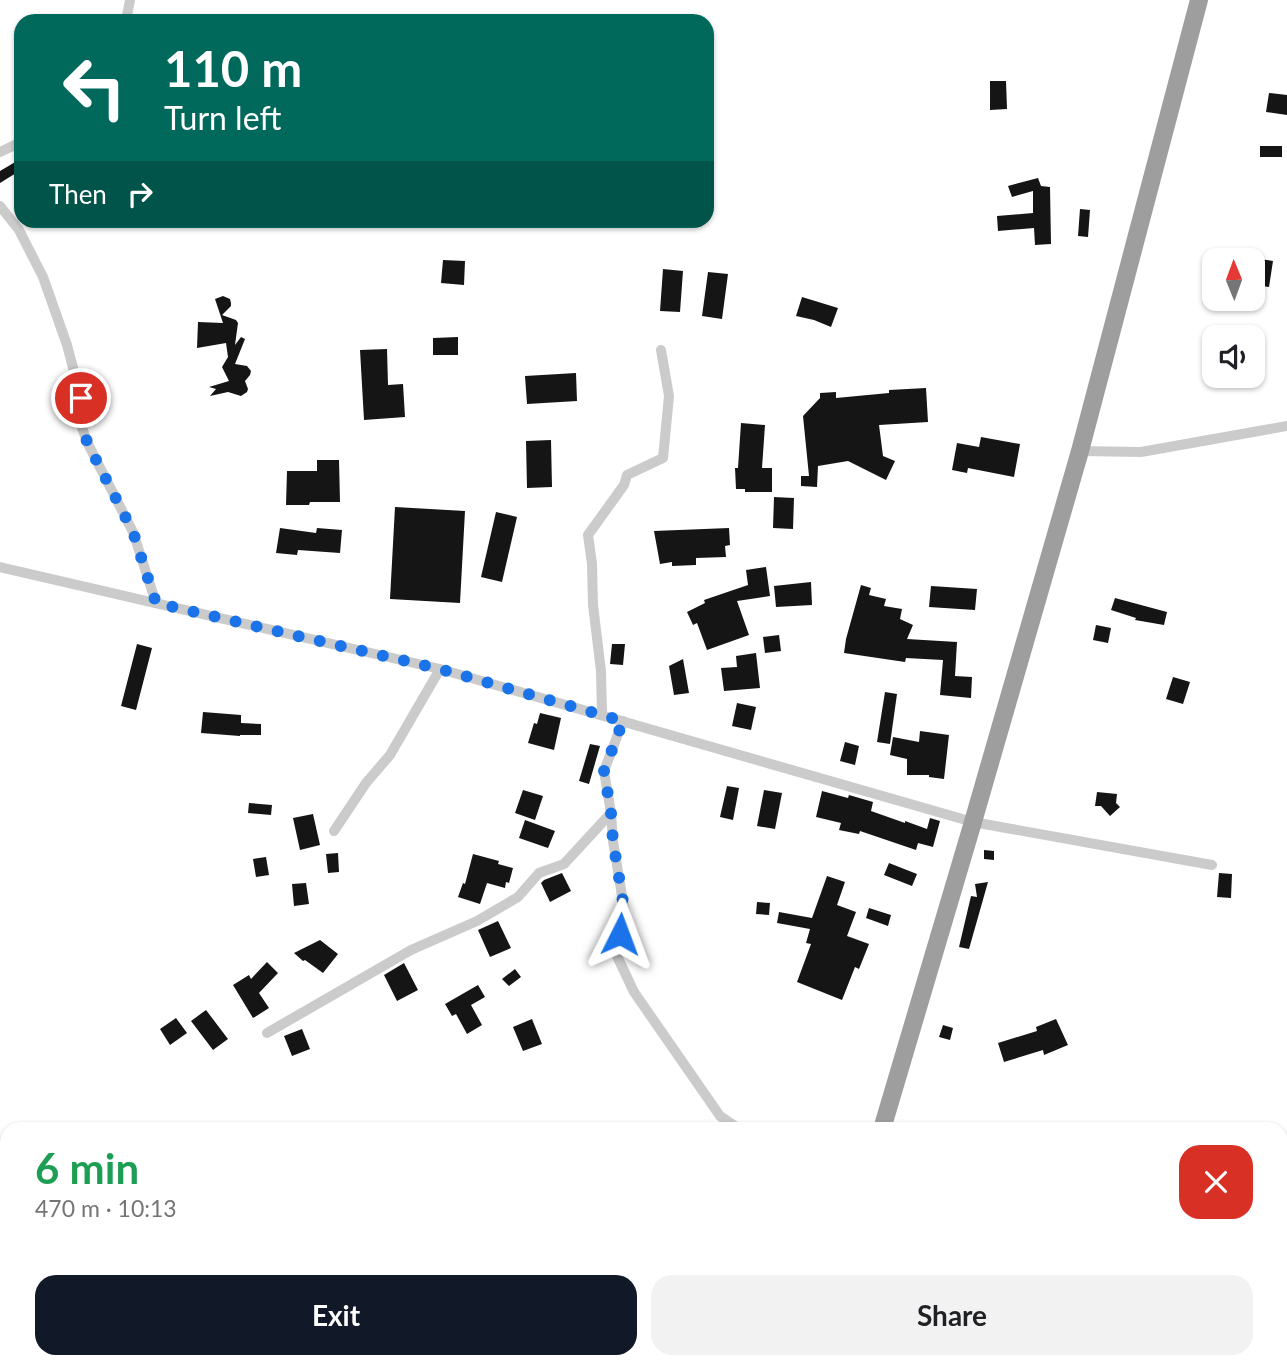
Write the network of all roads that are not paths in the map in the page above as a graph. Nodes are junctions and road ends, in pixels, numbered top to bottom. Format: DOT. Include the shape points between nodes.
graph roads {
  1 [pos="1199,0"];
  2 [pos="0,206"];
  3 [pos="14,224"];
  4 [pos="17,228"];
  5 [pos="661,350"];
  6 [pos="1287,426"];
  7 [pos="1080,452"];
  8 [pos="0,567"];
  9 [pos="156,603"];
  10 [pos="440,669"];
  11 [pos="602,714"];
  12 [pos="623,721"];
  13 [pos="611,813"];
  14 [pos="973,822"];
  15 [pos="334,831"];
  16 [pos="1212,865"];
  17 [pos="267,1033"];
  18 [pos="729,1122"];
  19 [pos="884,1122"];
  1 -- 7 [label="highway"];
  2 -- 3 [label="street"];
  4 -- 9 [label="street" via="43,277 67,345 88,444 133,532"];
  5 -- 11 [label="street" via="669,396 663,458 627,475 588,535"];
  6 -- 7 [label="street" via="1141,452"];
  7 -- 14 [label="highway"];
  8 -- 9 [label="street"];
  9 -- 10 [label="street"];
  10 -- 11 [label="street"];
  10 -- 15 [label="street" via="390,755"];
  11 -- 12 [label="street"];
  12 -- 13 [label="street" via="604,771"];
  12 -- 14 [label="street"];
  13 -- 17 [label="street" via="564,864 539,873 518,897 411,950"];
  13 -- 18 [label="street" via="625,914 616,954 634,992 720,1116"];
  14 -- 16 [label="street"];
  14 -- 19 [label="highway"];
}
